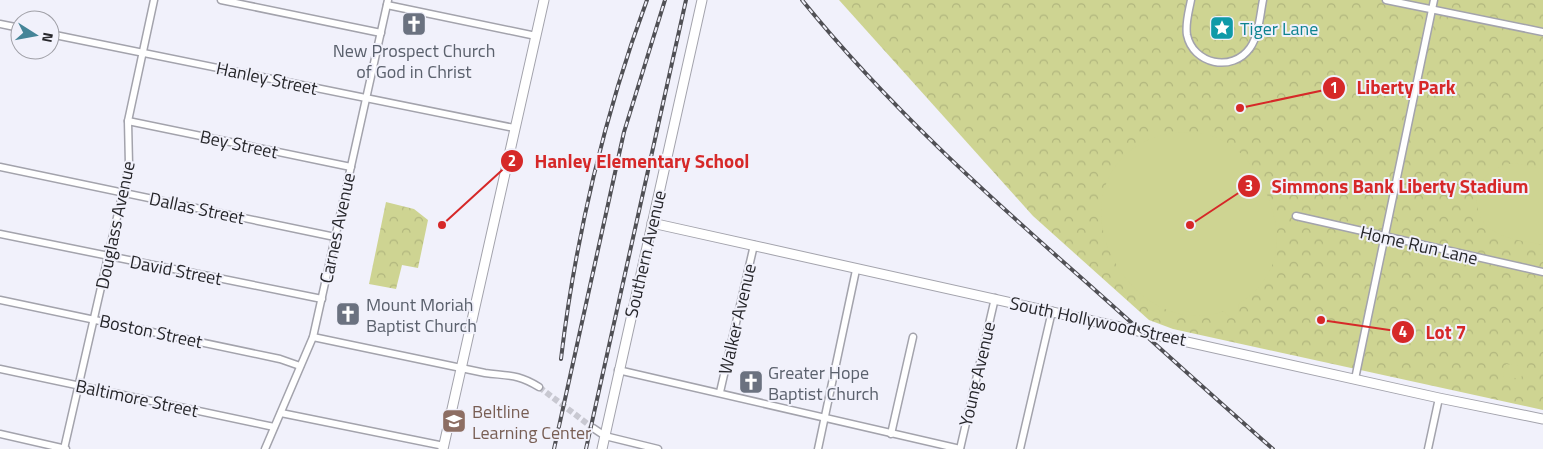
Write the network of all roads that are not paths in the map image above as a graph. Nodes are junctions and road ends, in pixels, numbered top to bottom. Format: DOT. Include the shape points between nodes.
graph roads {
  1 [pos="154,0"];
  2 [pos="220,0"];
  3 [pos="544,0"];
  4 [pos="702,0"];
  5 [pos="1191,0"];
  6 [pos="1263,0"];
  7 [pos="1386,0"];
  8 [pos="1434,0"];
  9 [pos="388,3"];
  10 [pos="1432,10"];
  11 [pos="1543,32"];
  12 [pos="381,33"];
  13 [pos="60,36"];
  14 [pos="536,36"];
  15 [pos="142,53"];
  16 [pos="366,99"];
  17 [pos="128,121"];
  18 [pos="514,128"];
  19 [pos="0,167"];
  20 [pos="350,167"];
  21 [pos="123,192"];
  22 [pos="1296,216"];
  23 [pos="652,223"];
  24 [pos="0,234"];
  25 [pos="335,237"];
  26 [pos="1385,238"];
  27 [pos="754,245"];
  28 [pos="108,256"];
  29 [pos="856,270"];
  30 [pos="1543,272"];
  31 [pos="995,298"];
  32 [pos="322,299"];
  33 [pos="0,300"];
  34 [pos="1052,310"];
  35 [pos="94,319"];
  36 [pos="313,337"];
  37 [pos="913,337"];
  38 [pos="300,366"];
  39 [pos="0,369"];
  40 [pos="461,369"];
  41 [pos="618,370"];
  42 [pos="1355,379"];
  43 [pos="79,385"];
  44 [pos="540,387"];
  45 [pos="720,392"];
  46 [pos="1439,398"];
  47 [pos="281,413"];
  48 [pos="825,419"];
  49 [pos="1543,419"];
  50 [pos="274,427"];
  51 [pos="593,428"];
  52 [pos="0,434"];
  53 [pos="891,434"];
  54 [pos="605,436"];
  55 [pos="443,447"];
  56 [pos="65,449"];
  57 [pos="265,449"];
  58 [pos="602,449"];
  59 [pos="658,449"];
  60 [pos="818,449"];
  61 [pos="960,449"];
  62 [pos="1020,449"];
  63 [pos="1428,449"];
  1 -- 15 [label="street, Douglass Avenue"];
  2 -- 12 [label="street"];
  3 -- 14 [label="main road"];
  4 -- 23 [label="main road, Southern Avenue"];
  5 -- 6 [label="street" via="1187,34 1192,47 1201,57 1214,62 1228,62 1241,57 1251,47"];
  7 -- 10 [label="street"];
  8 -- 10 [label="street"];
  9 -- 12 [label="street, Carnes Avenue"];
  9 -- 14 [label="street"];
  10 -- 11 [label="street"];
  10 -- 26 [label="street"];
  12 -- 16 [label="street, Carnes Avenue"];
  13 -- 15 [label="street, Hanley Street"];
  14 -- 18 [label="main road"];
  15 -- 16 [label="street, Hanley Street"];
  15 -- 17 [label="street, Douglass Avenue"];
  16 -- 18 [label="street, Hanley Street"];
  16 -- 20 [label="street, Carnes Avenue"];
  17 -- 20 [label="street, Bey Street"];
  17 -- 21 [label="street, Douglass Avenue" via="130,152"];
  18 -- 40 [label="main road"];
  19 -- 21 [label="street, Dallas Street"];
  20 -- 25 [label="street, Carnes Avenue"];
  21 -- 25 [label="street, Dallas Street"];
  21 -- 28 [label="street, Douglass Avenue"];
  22 -- 26 [label="street, Home Run Lane"];
  23 -- 27 [label="main road, South Hollywood Street"];
  23 -- 41 [label="main road, Southern Avenue"];
  24 -- 28 [label="street, David Street"];
  25 -- 32 [label="street, Carnes Avenue"];
  26 -- 30 [label="street, Home Run Lane"];
  26 -- 42 [label="street"];
  27 -- 29 [label="main road, South Hollywood Street"];
  27 -- 45 [label="street, Walker Avenue"];
  28 -- 32 [label="street, David Street"];
  28 -- 35 [label="street, Douglass Avenue"];
  29 -- 31 [label="main road, South Hollywood Street"];
  29 -- 48 [label="street"];
  31 -- 34 [label="main road, South Hollywood Street"];
  31 -- 61 [label="street, Young Avenue"];
  32 -- 36 [label="street, Carnes Avenue"];
  33 -- 35 [label="street, Boston Street"];
  34 -- 42 [label="main road, South Hollywood Street"];
  34 -- 62 [label="street"];
  35 -- 38 [label="street, Boston Street"];
  35 -- 43 [label="street, Douglass Avenue"];
  36 -- 38 [label="street, Carnes Avenue"];
  36 -- 40 [label="street"];
  37 -- 53 [label="street"];
  38 -- 47 [label="street, Carnes Avenue"];
  39 -- 43 [label="street, Baltimore Street"];
  40 -- 44 [label="street" via="511,374"];
  40 -- 55 [label="main road"];
  41 -- 45 [label="street"];
  41 -- 54 [label="main road, Southern Avenue"];
  42 -- 46 [label="main road, South Hollywood Street"];
  43 -- 50 [label="street, Baltimore Street"];
  43 -- 56 [label="street, Douglass Avenue"];
  45 -- 48 [label="street"];
  46 -- 49 [label="main road, South Hollywood Street"];
  46 -- 63 [label="street"];
  47 -- 50 [label="street, Carnes Avenue"];
  47 -- 55 [label="street"];
  48 -- 53 [label="street"];
  48 -- 60 [label="street"];
  50 -- 57 [label="street, Carnes Avenue"];
  51 -- 54 [label="street"];
  52 -- 56 [label="street"];
  53 -- 61 [label="street"];
  54 -- 58 [label="main road, Southern Avenue"];
  54 -- 59 [label="street"];
}
